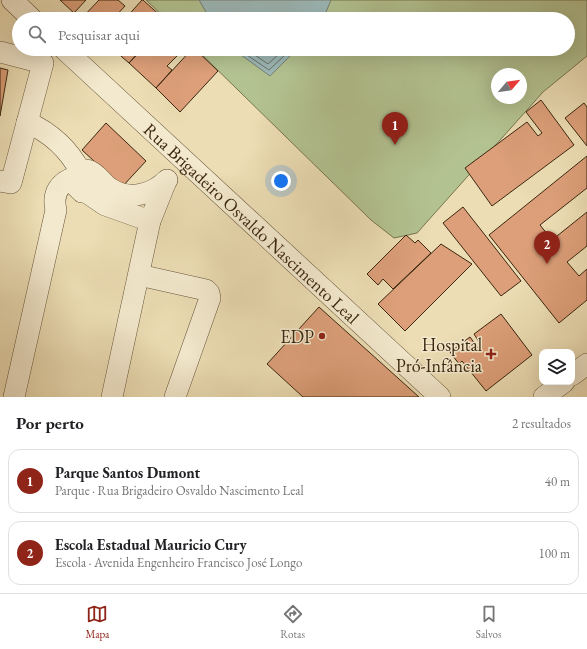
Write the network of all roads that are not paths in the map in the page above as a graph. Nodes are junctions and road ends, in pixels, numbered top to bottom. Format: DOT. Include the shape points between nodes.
graph roads {
  1 [pos="12,0"];
  2 [pos="25,12"];
  3 [pos="0,52"];
  4 [pos="12,55"];
  5 [pos="16,56"];
  6 [pos="71,56"];
  7 [pos="27,122"];
  8 [pos="184,162"];
  9 [pos="0,181"];
  10 [pos="166,181"];
  11 [pos="84,182"];
  12 [pos="150,221"];
  13 [pos="139,275"];
  14 [pos="587,364"];
  15 [pos="575,374"];
  16 [pos="560,385"];
  17 [pos="14,397"];
  18 [pos="112,397"];
  19 [pos="175,397"];
  20 [pos="440,397"];
  21 [pos="544,397"];
  1 -- 2 [label="street"];
  3 -- 4 [label="street"];
  5 -- 7 [label="street" via="43,63"];
  6 -- 8 [label="street, Rua Brigadeiro Osvaldo Nascimento Leal"];
  7 -- 9 [label="street" via="11,183"];
  7 -- 11 [label="street" via="50,134 59,142 74,160"];
  8 -- 10 [label="street"];
  8 -- 20 [label="street, Rua Brigadeiro Osvaldo Nascimento Leal"];
  10 -- 11 [label="street" via="151,192 130,195"];
  10 -- 12 [label="street"];
  11 -- 12 [label="street" via="105,205"];
  11 -- 17 [label="street" via="68,179 55,196 56,210"];
  12 -- 13 [label="street"];
  13 -- 18 [label="street"];
  13 -- 19 [label="street" via="206,290 209,293 210,298"];
  14 -- 15 [label="street"];
  16 -- 21 [label="street"];
}
